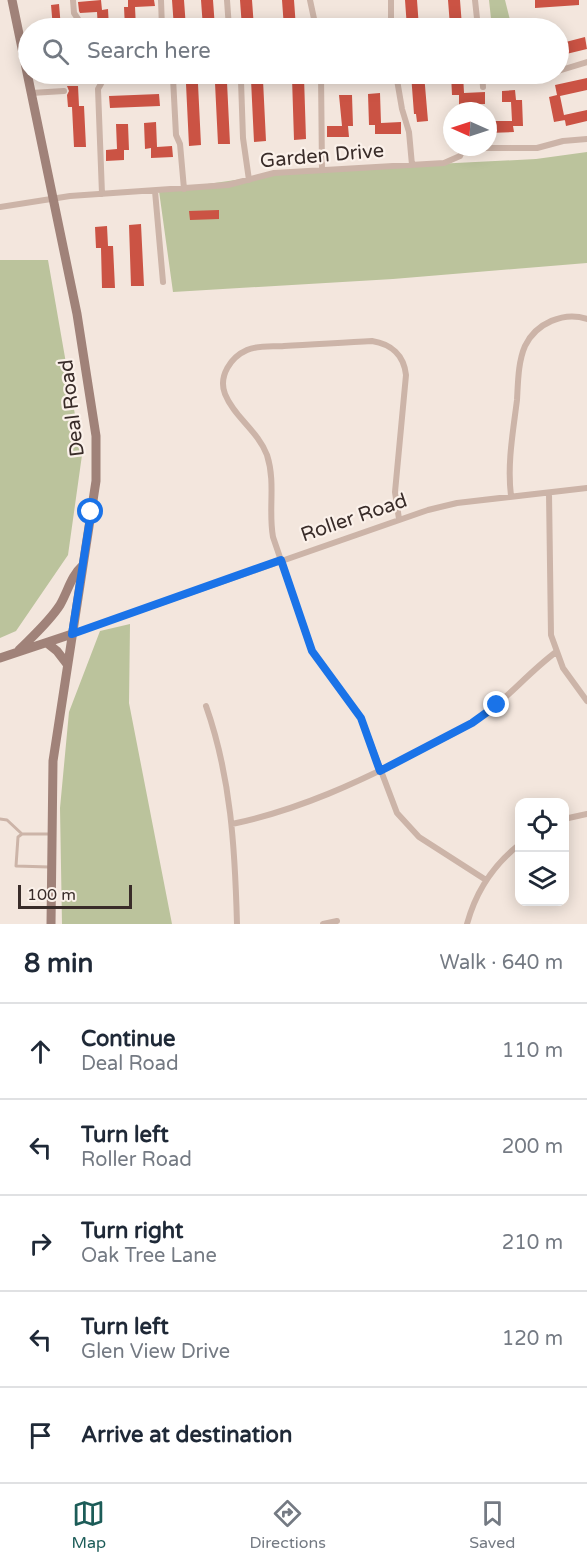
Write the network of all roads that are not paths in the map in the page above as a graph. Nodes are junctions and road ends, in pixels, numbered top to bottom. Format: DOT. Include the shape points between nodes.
graph roads {
  1 [pos="12,0"];
  2 [pos="73,0"];
  3 [pos="161,0"];
  4 [pos="227,0"];
  5 [pos="310,0"];
  6 [pos="391,0"];
  7 [pos="475,0"];
  8 [pos="77,18"];
  9 [pos="162,18"];
  10 [pos="228,18"];
  11 [pos="314,18"];
  12 [pos="391,18"];
  13 [pos="477,18"];
  14 [pos="18,29"];
  15 [pos="587,62"];
  16 [pos="569,68"];
  17 [pos="29,84"];
  18 [pos="101,84"];
  19 [pos="173,84"];
  20 [pos="241,84"];
  21 [pos="321,84"];
  22 [pos="398,84"];
  23 [pos="483,84"];
  24 [pos="483,87"];
  25 [pos="64,91"];
  26 [pos="31,93"];
  27 [pos="587,140"];
  28 [pos="412,165"];
  29 [pos="322,170"];
  30 [pos="249,180"];
  31 [pos="183,189"];
  32 [pos="155,191"];
  33 [pos="102,194"];
  34 [pos="53,199"];
  35 [pos="0,207"];
  36 [pos="163,282"];
  37 [pos="587,319"];
  38 [pos="587,488"];
  39 [pos="549,493"];
  40 [pos="511,496"];
  41 [pos="399,519"];
  42 [pos="281,560"];
  43 [pos="83,565"];
  44 [pos="72,634"];
  45 [pos="47,643"];
  46 [pos="19,650"];
  47 [pos="556,652"];
  48 [pos="0,658"];
  49 [pos="67,664"];
  50 [pos="587,701"];
  51 [pos="206,706"];
  52 [pos="380,771"];
  53 [pos="587,814"];
  54 [pos="569,818"];
  55 [pos="0,819"];
  56 [pos="232,824"];
  57 [pos="22,834"];
  58 [pos="51,834"];
  59 [pos="515,848"];
  60 [pos="51,867"];
  61 [pos="486,880"];
  62 [pos="338,921"];
  63 [pos="51,924"];
  64 [pos="237,924"];
  65 [pos="323,924"];
  66 [pos="467,924"];
  1 -- 14 [label="street, Deal Road"];
  2 -- 8 [label="street"];
  3 -- 9 [label="street"];
  4 -- 10 [label="street"];
  5 -- 11 [label="street"];
  6 -- 12 [label="street"];
  7 -- 13 [label="street"];
  15 -- 16 [label="street"];
  17 -- 26 [label="street, Deal Road"];
  18 -- 33 [label="street"];
  19 -- 31 [label="street"];
  20 -- 30 [label="street"];
  21 -- 29 [label="street"];
  22 -- 28 [label="street"];
  23 -- 24 [label="street"];
  25 -- 26 [label="street"];
  26 -- 34 [label="street, Deal Road"];
  27 -- 28 [label="street, Garden Drive" via="537,148 466,148 452,161"];
  28 -- 29 [label="street, Garden Drive"];
  29 -- 30 [label="street, Garden Drive" via="274,173"];
  30 -- 31 [label="street, Garden Drive"];
  31 -- 32 [label="street, Garden Drive"];
  32 -- 33 [label="street, Garden Drive"];
  32 -- 36 [label="street"];
  33 -- 34 [label="street, Garden Drive"];
  34 -- 35 [label="street, Garden Drive"];
  34 -- 43 [label="street, Deal Road" via="77,314 96,436 96,481"];
  37 -- 40 [label="street" via="565,317 549,322 525,346 509,475"];
  38 -- 39 [label="street, Roller Road"];
  39 -- 40 [label="street, Roller Road"];
  39 -- 47 [label="street" via="551,631"];
  40 -- 41 [label="street, Roller Road" via="457,503"];
  41 -- 42 [label="street, Roller Road"];
  41 -- 42 [label="street" via="394,492 406,375 396,350 372,341 246,350 231,361 224,388 267,457 272,479 271,528"];
  42 -- 44 [label="street, Roller Road"];
  42 -- 52 [label="street" via="312,651 361,718"];
  43 -- 44 [label="street, Deal Road"];
  43 -- 46 [label="street" via="74,573 50,619"];
  44 -- 45 [label="street"];
  44 -- 49 [label="street, Deal Road"];
  45 -- 46 [label="street"];
  45 -- 49 [label="street"];
  46 -- 48 [label="street"];
  47 -- 50 [label="street"];
  47 -- 52 [label="street" via="480,718"];
  49 -- 58 [label="street, Deal Road" via="53,761"];
  51 -- 56 [label="street" via="224,771"];
  52 -- 56 [label="street" via="300,805"];
  52 -- 61 [label="street" via="397,813 408,827"];
  53 -- 54 [label="street"];
  55 -- 57 [label="lane" via="7,820"];
  56 -- 64 [label="street"];
  57 -- 58 [label="lane"];
  57 -- 60 [label="lane" via="18,837 16,866"];
  58 -- 60 [label="street, Deal Road"];
  59 -- 61 [label="street"];
  60 -- 63 [label="street, Deal Road"];
  61 -- 66 [label="street"];
  62 -- 65 [label="street"];
}
